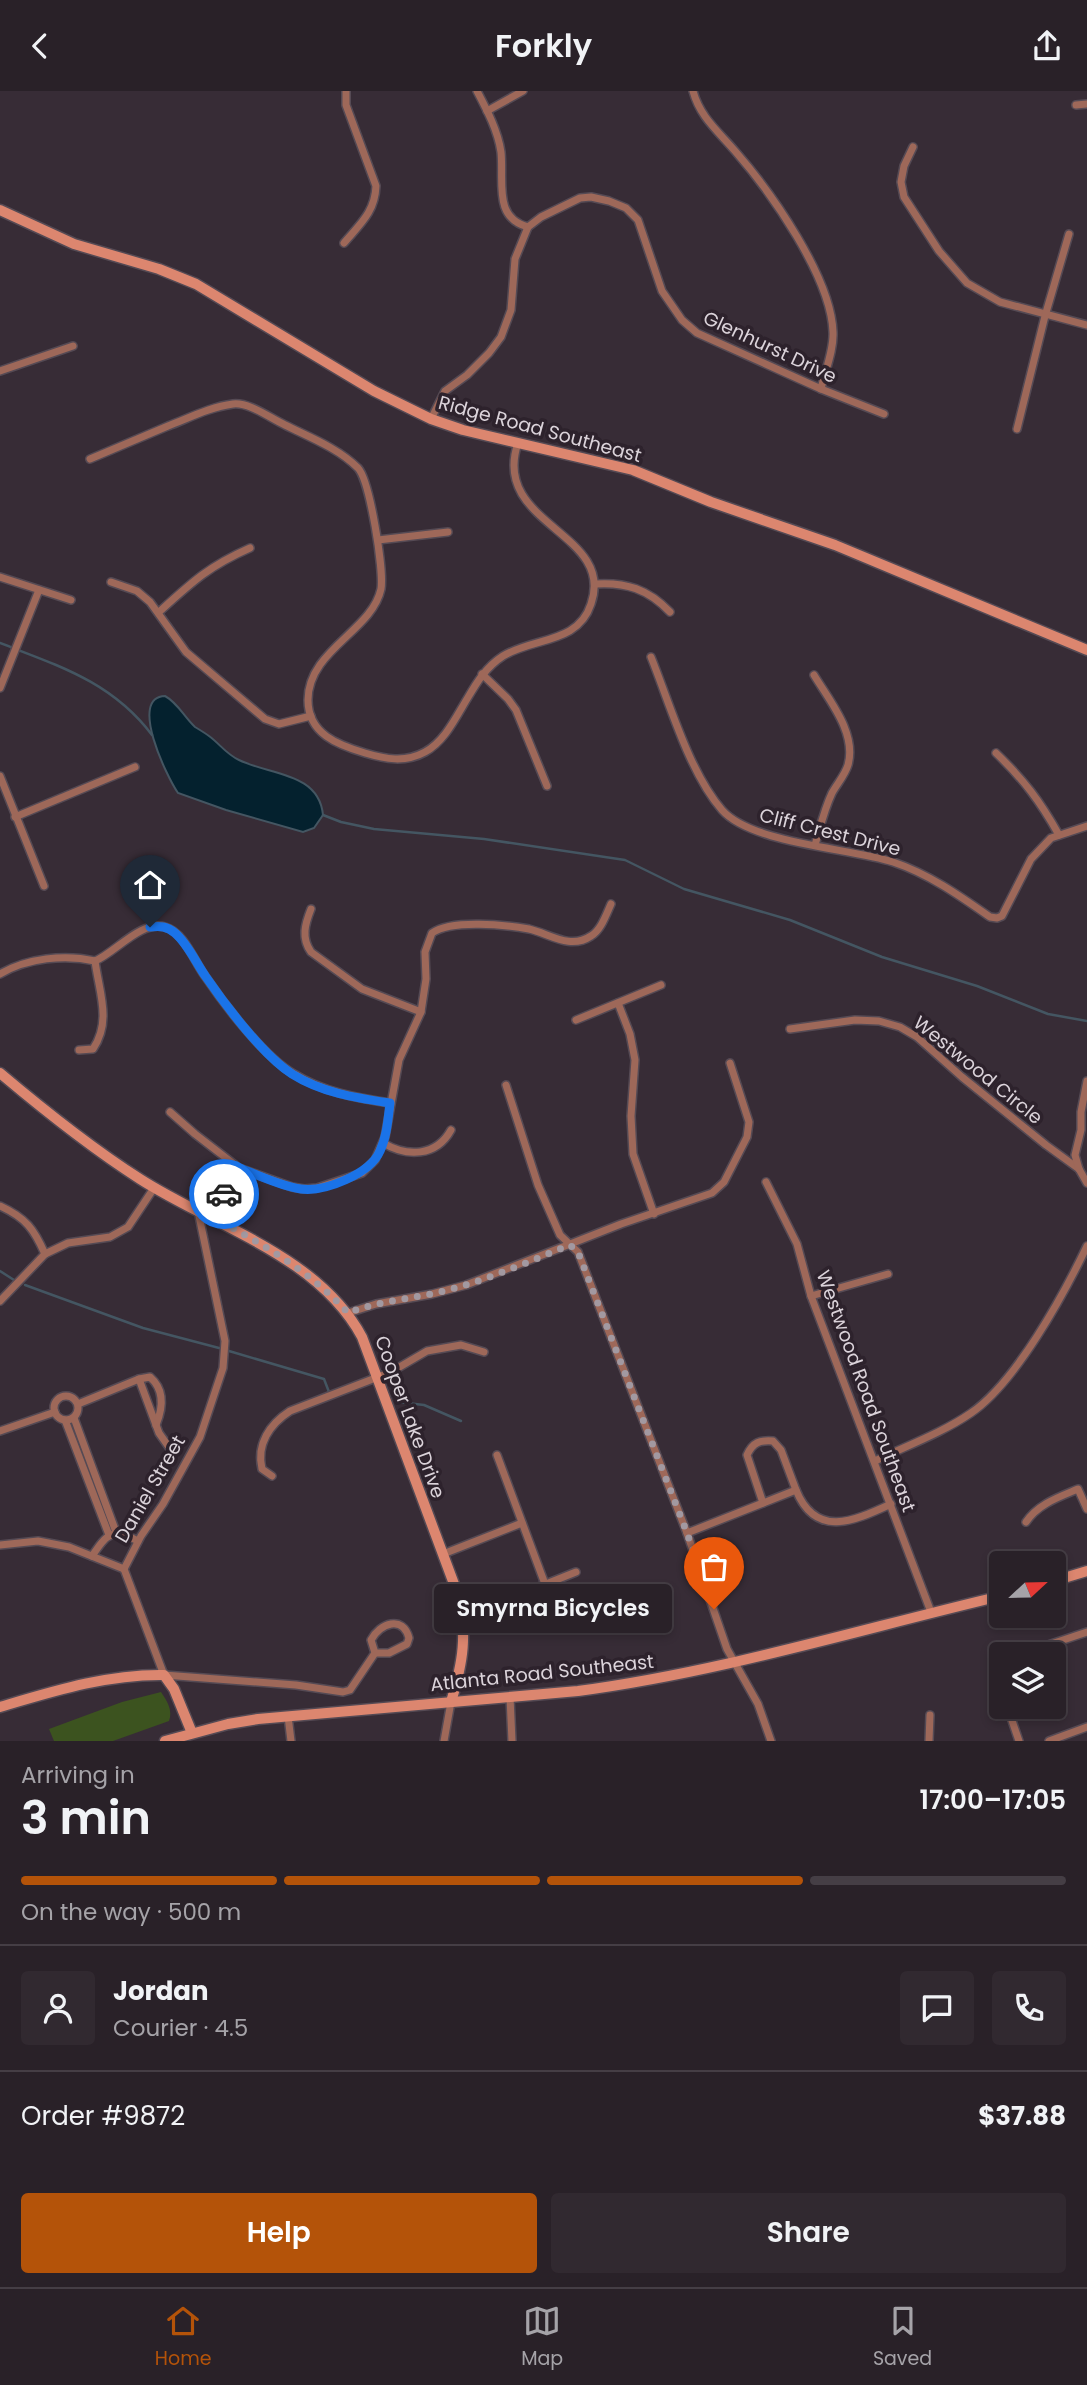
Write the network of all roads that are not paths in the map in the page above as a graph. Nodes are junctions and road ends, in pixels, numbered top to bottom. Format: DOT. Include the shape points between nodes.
graph roads {
  1 [pos="346,91"];
  2 [pos="477,91"];
  3 [pos="523,91"];
  4 [pos="693,91"];
  5 [pos="1087,104"];
  6 [pos="1076,105"];
  7 [pos="488,111"];
  8 [pos="913,147"];
  9 [pos="0,211"];
  10 [pos="528,227"];
  11 [pos="1069,234"];
  12 [pos="344,243"];
  13 [pos="1045,316"];
  14 [pos="1087,325"];
  15 [pos="73,346"];
  16 [pos="0,371"];
  17 [pos="821,389"];
  18 [pos="884,414"];
  19 [pos="431,419"];
  20 [pos="1017,429"];
  21 [pos="518,443"];
  22 [pos="90,459"];
  23 [pos="448,533"];
  24 [pos="378,540"];
  25 [pos="250,548"];
  26 [pos="0,577"];
  27 [pos="111,582"];
  28 [pos="595,584"];
  29 [pos="39,590"];
  30 [pos="71,600"];
  31 [pos="159,612"];
  32 [pos="670,612"];
  33 [pos="1087,649"];
  34 [pos="651,657"];
  35 [pos="482,674"];
  36 [pos="814,675"];
  37 [pos="0,688"];
  38 [pos="311,716"];
  39 [pos="996,753"];
  40 [pos="135,767"];
  41 [pos="0,776"];
  42 [pos="547,786"];
  43 [pos="15,817"];
  44 [pos="1087,826"];
  45 [pos="1059,835"];
  46 [pos="815,845"];
  47 [pos="44,886"];
  48 [pos="611,904"];
  49 [pos="311,909"];
  50 [pos="95,961"];
  51 [pos="0,974"];
  52 [pos="661,985"];
  53 [pos="618,1003"];
  54 [pos="421,1012"];
  55 [pos="576,1020"];
  56 [pos="790,1029"];
  57 [pos="79,1050"];
  58 [pos="730,1062"];
  59 [pos="0,1073"];
  60 [pos="1087,1081"];
  61 [pos="506,1085"];
  62 [pos="390,1103"];
  63 [pos="170,1112"];
  64 [pos="1087,1121"];
  65 [pos="1081,1130"];
  66 [pos="450,1131"];
  67 [pos="383,1143"];
  68 [pos="239,1168"];
  69 [pos="1079,1169"];
  70 [pos="766,1182"];
  71 [pos="1087,1183"];
  72 [pos="155,1188"];
  73 [pos="0,1206"];
  74 [pos="198,1211"];
  75 [pos="654,1214"];
  76 [pos="212,1217"];
  77 [pos="570,1245"];
  78 [pos="1087,1246"];
  79 [pos="45,1254"];
  80 [pos="888,1274"];
  81 [pos="811,1296"];
  82 [pos="0,1301"];
  83 [pos="348,1313"];
  84 [pos="484,1352"];
  85 [pos="139,1378"];
  86 [pos="378,1378"];
  87 [pos="78,1404"];
  88 [pos="55,1412"];
  89 [pos="69,1419"];
  90 [pos="156,1425"];
  91 [pos="0,1431"];
  92 [pos="171,1450"];
  93 [pos="497,1455"];
  94 [pos="874,1461"];
  95 [pos="272,1476"];
  96 [pos="796,1490"];
  97 [pos="763,1503"];
  98 [pos="891,1504"];
  99 [pos="1087,1509"];
  100 [pos="1026,1522"];
  101 [pos="522,1523"];
  102 [pos="687,1533"];
  103 [pos="113,1534"];
  104 [pos="138,1541"];
  105 [pos="0,1545"];
  106 [pos="443,1554"];
  107 [pos="92,1556"];
  108 [pos="124,1569"];
  109 [pos="1087,1571"];
  110 [pos="576,1572"];
  111 [pos="1066,1577"];
  112 [pos="545,1584"];
  113 [pos="526,1591"];
  114 [pos="989,1599"];
  115 [pos="931,1612"];
  116 [pos="1087,1632"];
  117 [pos="1052,1642"];
  118 [pos="376,1653"];
  119 [pos="734,1661"];
  120 [pos="164,1675"];
  121 [pos="510,1697"];
  122 [pos="451,1702"];
  123 [pos="0,1707"];
  124 [pos="930,1715"];
  125 [pos="288,1716"];
  126 [pos="1011,1719"];
  127 [pos="1087,1727"];
  128 [pos="192,1733"];
  129 [pos="165,1741"];
  130 [pos="291,1741"];
  131 [pos="444,1741"];
  132 [pos="512,1741"];
  133 [pos="771,1741"];
  134 [pos="929,1741"];
  135 [pos="1019,1741"];
  136 [pos="1049,1741"];
  1 -- 12 [label="street" via="346,105 376,186 367,218"];
  2 -- 7 [label="street"];
  3 -- 7 [label="street"];
  4 -- 17 [label="street" via="708,123 762,185 822,283 834,334"];
  5 -- 6 [label="street"];
  7 -- 10 [label="street" via="500,152 507,213 516,224"];
  8 -- 13 [label="street" via="901,182 904,197 939,251 967,283 1000,302"];
  9 -- 19 [label="street, Ridge Road Southeast" via="74,244 159,268 196,284 374,391"];
  10 -- 17 [label="street, Glenhurst Drive" via="580,198 626,208 638,220 662,291 682,320 697,333"];
  10 -- 19 [label="street" via="515,259 511,310 501,337 467,375 445,391"];
  11 -- 13 [label="street"];
  13 -- 14 [label="street"];
  13 -- 20 [label="street"];
  15 -- 16 [label="street"];
  17 -- 18 [label="street, Glenhurst Drive"];
  19 -- 21 [label="street, Ridge Road Southeast"];
  21 -- 28 [label="street" via="512,470 519,491 587,560"];
  21 -- 33 [label="street, Ridge Road Southeast" via="642,473 704,500 835,545"];
  22 -- 24 [label="street" via="195,415 237,404 329,447 360,469"];
  23 -- 24 [label="street"];
  24 -- 38 [label="street" via="382,579 377,600 312,677"];
  25 -- 31 [label="street" via="203,572"];
  26 -- 29 [label="street"];
  27 -- 31 [label="street" via="137,591"];
  28 -- 32 [label="street" via="646,591"];
  28 -- 35 [label="street" via="590,607 579,625 514,650"];
  29 -- 30 [label="street"];
  29 -- 37 [label="street"];
  31 -- 38 [label="street" via="186,652 265,719 279,724"];
  34 -- 46 [label="street, Cliff Crest Drive" via="694,765 724,813 744,826"];
  35 -- 38 [label="street" via="436,744 406,758 384,758 341,746 322,734"];
  35 -- 42 [label="street" via="516,710"];
  36 -- 46 [label="street" via="838,714 849,752 849,764 833,792"];
  39 -- 45 [label="street" via="1041,803"];
  40 -- 43 [label="street"];
  41 -- 43 [label="street"];
  43 -- 47 [label="street"];
  44 -- 45 [label="street, Cliff Crest Drive"];
  45 -- 46 [label="street, Cliff Crest Drive" via="1031,859 998,918 894,863"];
  48 -- 54 [label="street" via="593,935 578,941 503,926 460,925 437,930 425,952"];
  49 -- 54 [label="street" via="305,930 311,953 362,989"];
  50 -- 51 [label="street" via="42,960"];
  50 -- 57 [label="street" via="104,1026 93,1049"];
  50 -- 62 [label="street" via="141,931 164,926 178,935 245,1028 291,1073 335,1093"];
  52 -- 53 [label="street"];
  53 -- 55 [label="street"];
  53 -- 75 [label="street" via="635,1060 633,1154"];
  54 -- 62 [label="street" via="399,1060"];
  56 -- 69 [label="street, Westwood Circle" via="855,1020 900,1027"];
  58 -- 75 [label="street" via="749,1122 747,1137 724,1182 712,1193"];
  59 -- 72 [label="street, Cooper Lake Drive" via="70,1131"];
  60 -- 65 [label="street"];
  61 -- 77 [label="street" via="538,1185"];
  62 -- 67 [label="street"];
  63 -- 68 [label="street"];
  64 -- 65 [label="street"];
  65 -- 69 [label="street" via="1075,1155"];
  66 -- 67 [label="street" via="444,1142 427,1151 403,1152"];
  67 -- 68 [label="street" via="362,1173 317,1188 292,1187"];
  68 -- 76 [label="street"];
  69 -- 71 [label="street, Westwood Circle"];
  70 -- 81 [label="street, Westwood Road Southeast" via="797,1244"];
  72 -- 74 [label="street, Cooper Lake Drive"];
  72 -- 79 [label="street" via="135,1219 118,1233 68,1243"];
  73 -- 79 [label="street" via="34,1229"];
  74 -- 76 [label="street, Cooper Lake Drive"];
  74 -- 104 [label="street, Daniel Street" via="225,1341 223,1368 200,1437"];
  75 -- 77 [label="street"];
  76 -- 83 [label="street, Cooper Lake Drive" via="276,1253"];
  77 -- 83 [label="street" via="466,1285"];
  77 -- 102 [label="street" via="578,1252"];
  78 -- 94 [label="street" via="1025,1355 998,1389 972,1413"];
  79 -- 82 [label="street"];
  80 -- 81 [label="street"];
  81 -- 94 [label="street, Westwood Road Southeast"];
  83 -- 86 [label="street, Cooper Lake Drive"];
  84 -- 86 [label="street" via="461,1345 440,1347"];
  85 -- 87 [label="street"];
  85 -- 90 [label="street"];
  85 -- 90 [label="street" via="149,1377 160,1393 162,1409"];
  86 -- 95 [label="street" via="277,1420 262,1445 260,1460 262,1469"];
  86 -- 106 [label="street, Cooper Lake Drive"];
  87 -- 88 [label="street" via="64,1397 56,1403"];
  87 -- 89 [label="street" via="78,1412"];
  88 -- 89 [label="street"];
  88 -- 91 [label="street"];
  89 -- 103 [label="street"];
  90 -- 92 [label="street"];
  93 -- 101 [label="street"];
  94 -- 98 [label="street, Westwood Road Southeast"];
  96 -- 97 [label="street"];
  96 -- 97 [label="street" via="781,1450 773,1441 761,1440 747,1455"];
  96 -- 98 [label="street" via="805,1508 825,1522 842,1523"];
  97 -- 102 [label="street"];
  98 -- 115 [label="street, Westwood Road Southeast"];
  99 -- 100 [label="street" via="1078,1489 1040,1506"];
  101 -- 106 [label="street"];
  101 -- 112 [label="street"];
  102 -- 119 [label="street"];
  103 -- 104 [label="street" via="126,1534"];
  103 -- 107 [label="street"];
  104 -- 108 [label="street, Daniel Street"];
  105 -- 107 [label="street" via="38,1542"];
  106 -- 122 [label="street, Cooper Lake Drive" via="464,1621 462,1661"];
  107 -- 108 [label="street"];
  108 -- 120 [label="street, Daniel Street"];
  109 -- 111 [label="street"];
  110 -- 112 [label="street"];
  112 -- 113 [label="street"];
  114 -- 115 [label="street, Atlanta Road Southeast"];
  115 -- 119 [label="street, Atlanta Road Southeast"];
  116 -- 117 [label="street"];
  118 -- 118 [label="street" via="389,1653 407,1644 405,1627 393,1624 375,1633 371,1640"];
  118 -- 120 [label="street" via="344,1692"];
  119 -- 121 [label="street, Atlanta Road Southeast" via="625,1685"];
  119 -- 133 [label="street"];
  120 -- 123 [label="street" via="89,1683"];
  120 -- 128 [label="street, Daniel Street"];
  121 -- 122 [label="street, Atlanta Road Southeast"];
  121 -- 132 [label="street"];
  122 -- 125 [label="street, Atlanta Road Southeast"];
  122 -- 131 [label="street"];
  124 -- 134 [label="street"];
  125 -- 128 [label="street, Atlanta Road Southeast"];
  125 -- 130 [label="street"];
  126 -- 135 [label="street"];
  127 -- 136 [label="street"];
  128 -- 129 [label="street, Atlanta Road Southeast"];
}
